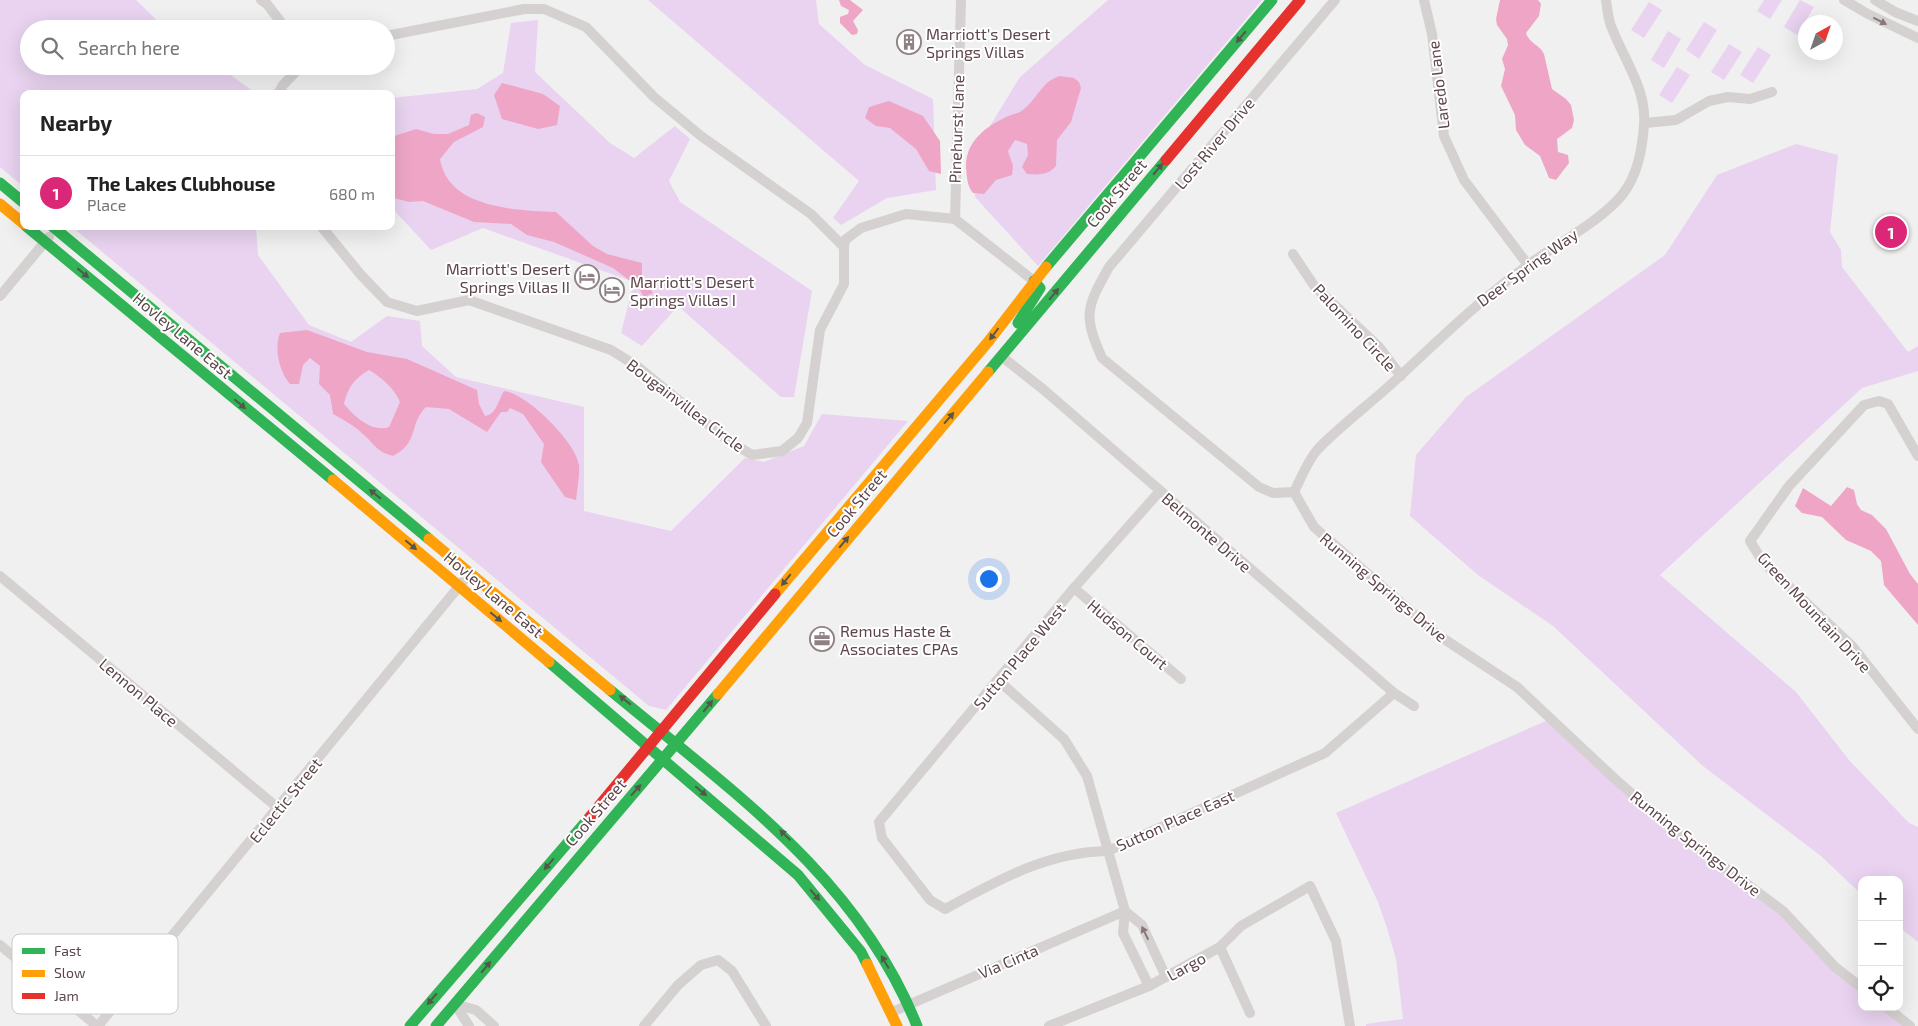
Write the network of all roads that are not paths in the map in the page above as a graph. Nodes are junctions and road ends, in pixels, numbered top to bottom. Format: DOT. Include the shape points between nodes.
graph roads {
  1 [pos="261,0"];
  2 [pos="962,0"];
  3 [pos="1272,0"];
  4 [pos="1300,0"];
  5 [pos="1335,0"];
  6 [pos="1424,0"];
  7 [pos="1606,0"];
  8 [pos="1844,0"];
  9 [pos="1875,0"];
  10 [pos="279,20"];
  11 [pos="1918,22"];
  12 [pos="395,34"];
  13 [pos="1918,38"];
  14 [pos="292,75"];
  15 [pos="280,90"];
  16 [pos="1772,92"];
  17 [pos="1645,123"];
  18 [pos="0,183"];
  19 [pos="20,200"];
  20 [pos="0,204"];
  21 [pos="955,219"];
  22 [pos="20,221"];
  23 [pos="31,230"];
  24 [pos="53,230"];
  25 [pos="56,230"];
  26 [pos="324,230"];
  27 [pos="45,242"];
  28 [pos="844,247"];
  29 [pos="1293,254"];
  30 [pos="1528,265"];
  31 [pos="1034,281"];
  32 [pos="0,296"];
  33 [pos="1001,356"];
  34 [pos="203,372"];
  35 [pos="1401,376"];
  36 [pos="264,404"];
  37 [pos="1918,456"];
  38 [pos="885,462"];
  39 [pos="1160,492"];
  40 [pos="1294,492"];
  41 [pos="373,514"];
  42 [pos="426,536"];
  43 [pos="470,573"];
  44 [pos="0,576"];
  45 [pos="813,579"];
  46 [pos="459,585"];
  47 [pos="1074,588"];
  48 [pos="1181,679"];
  49 [pos="999,681"];
  50 [pos="1394,693"];
  51 [pos="1414,706"];
  52 [pos="1918,729"];
  53 [pos="663,731"];
  54 [pos="677,743"];
  55 [pos="650,747"];
  56 [pos="663,759"];
  57 [pos="278,808"];
  58 [pos="882,838"];
  59 [pos="1108,850"];
  60 [pos="1124,911"];
  61 [pos="173,934"];
  62 [pos="0,945"];
  63 [pos="1220,947"];
  64 [pos="476,949"];
  65 [pos="12,955"];
  66 [pos="1166,976"];
  67 [pos="1858,985"];
  68 [pos="1149,986"];
  69 [pos="454,1004"];
  70 [pos="909,1004"];
  71 [pos="1891,1011"];
  72 [pos="892,1012"];
  73 [pos="1250,1013"];
  74 [pos="83,1014"];
  75 [pos="107,1014"];
  76 [pos="97,1026"];
  77 [pos="410,1026"];
  78 [pos="436,1026"];
  79 [pos="469,1026"];
  80 [pos="494,1026"];
  81 [pos="644,1026"];
  82 [pos="766,1026"];
  83 [pos="897,1026"];
  84 [pos="917,1026"];
  85 [pos="1049,1026"];
  86 [pos="1350,1026"];
  87 [pos="1910,1026"];
  1 -- 10 [label="street"];
  2 -- 21 [label="street, Pinehurst Lane"];
  3 -- 31 [label="main road, Cook Street, one-way"];
  33 -- 4 [label="main road, Cook Street, one-way"];
  5 -- 40 [label="street, Lost River Drive" via="1108,267 1089,309 1090,330 1102,358 1259,487 1273,493"];
  6 -- 30 [label="street, Laredo Lane" via="1432,34 1444,136 1464,180"];
  7 -- 17 [label="street, Deer Spring Way" via="1610,24 1639,87"];
  8 -- 13 [label="street, one-way"];
  9 -- 11 [label="street"];
  12 -- 28 [label="street" via="524,10 544,10 586,27 654,97 701,136 811,214"];
  14 -- 15 [label="street"];
  16 -- 17 [label="street" via="1750,99 1728,97 1708,101 1676,120"];
  17 -- 30 [label="street, Deer Spring Way" via="1639,164 1621,197"];
  18 -- 19 [label="main road"];
  20 -- 22 [label="main road, Hovley Lane East"];
  21 -- 28 [label="street" via="906,214 861,228 845,240"];
  21 -- 31 [label="street"];
  23 -- 27 [label="main road, Hovley Lane East"];
  24 -- 27 [label="street"];
  25 -- 36 [label="main road, Hovley Lane East"];
  26 -- 28 [label="street, Bougainvillea Circle" via="387,302 417,311 469,300 611,350 638,366 726,439 752,455 782,451 798,438 807,423 820,330 844,284"];
  27 -- 32 [label="street"];
  27 -- 34 [label="main road, Hovley Lane East, one-way"];
  29 -- 35 [label="street, Palomino Circle" via="1315,286 1379,347"];
  30 -- 35 [label="street, Deer Spring Way" via="1471,308"];
  31 -- 33 [label="main road" via="1040,288 1037,296"];
  31 -- 38 [label="main road, Cook Street, one-way" via="988,342"];
  33 -- 39 [label="street, Belmonte Drive"];
  45 -- 33 [label="main road, Cook Street, one-way"];
  34 -- 36 [label="main road" via="214,372"];
  34 -- 41 [label="main road, Hovley Lane East, one-way"];
  35 -- 40 [label="street, Deer Spring Way" via="1317,450"];
  42 -- 36 [label="main road, Hovley Lane East, one-way"];
  37 -- 52 [label="street, Green Mountain Drive" via="1888,404 1864,405 1789,486 1750,541 1763,562 1853,647"];
  38 -- 45 [label="main road" via="866,495 811,566"];
  38 -- 53 [label="main road, Cook Street, one-way"];
  39 -- 47 [label="street, Sutton Place West"];
  39 -- 50 [label="street, Belmonte Drive"];
  40 -- 67 [label="street, Running Springs Drive" via="1314,527 1438,635 1517,687 1670,827 1783,911 1835,967"];
  41 -- 42 [label="main road" via="387,515"];
  41 -- 46 [label="main road, Hovley Lane East, one-way"];
  42 -- 43 [label="main road, Hovley Lane East"];
  43 -- 46 [label="street, Eclectic Street"];
  53 -- 43 [label="main road, Hovley Lane East, one-way"];
  44 -- 57 [label="street, Lennon Place"];
  54 -- 45 [label="main road, Cook Street, one-way"];
  46 -- 55 [label="main road, Hovley Lane East, one-way"];
  46 -- 57 [label="street, Eclectic Street"];
  47 -- 48 [label="street, Hudson Court"];
  47 -- 49 [label="street, Sutton Place West"];
  49 -- 58 [label="street, Sutton Place West" via="879,822"];
  49 -- 59 [label="street" via="1064,739 1088,776"];
  50 -- 51 [label="street, Belmonte Drive"];
  50 -- 59 [label="street, Sutton Place East" via="1325,753"];
  53 -- 54 [label="main road, Hovley Lane East"];
  53 -- 55 [label="main road, Cook Street"];
  54 -- 56 [label="main road, Cook Street"];
  70 -- 54 [label="main road, Hovley Lane East, one-way" via="861,923 822,873 758,811"];
  55 -- 56 [label="main road, Hovley Lane East"];
  55 -- 64 [label="main road, Cook Street, one-way"];
  69 -- 56 [label="main road, Cook Street, one-way"];
  56 -- 72 [label="main road, Hovley Lane East, one-way" via="798,875 861,952"];
  57 -- 61 [label="street, Eclectic Street"];
  58 -- 59 [label="street, Sutton Place East" via="930,900 945,909 1041,862 1080,851"];
  59 -- 60 [label="street"];
  66 -- 60 [label="street, one-way" via="1142,925"];
  60 -- 68 [label="street" via="1123,933"];
  60 -- 70 [label="street, Via Cinta"];
  62 -- 65 [label="street"];
  63 -- 66 [label="street, Largo"];
  63 -- 73 [label="street"];
  63 -- 86 [label="street, Largo" via="1241,926 1310,886 1336,941"];
  64 -- 69 [label="main road"];
  64 -- 77 [label="main road, Cook Street, one-way"];
  66 -- 68 [label="street, Largo"];
  68 -- 85 [label="street, Largo"];
  69 -- 78 [label="main road, Cook Street"];
  69 -- 79 [label="street"];
  69 -- 80 [label="street" via="476,1010"];
  70 -- 72 [label="street, Via Cinta"];
  70 -- 84 [label="main road, Hovley Lane East"];
  71 -- 87 [label="street"];
  72 -- 83 [label="main road, Hovley Lane East"];
  74 -- 76 [label="street"];
  75 -- 76 [label="street, Eclectic Street"];
  81 -- 82 [label="street" via="701,965 718,960 732,971"];
}
